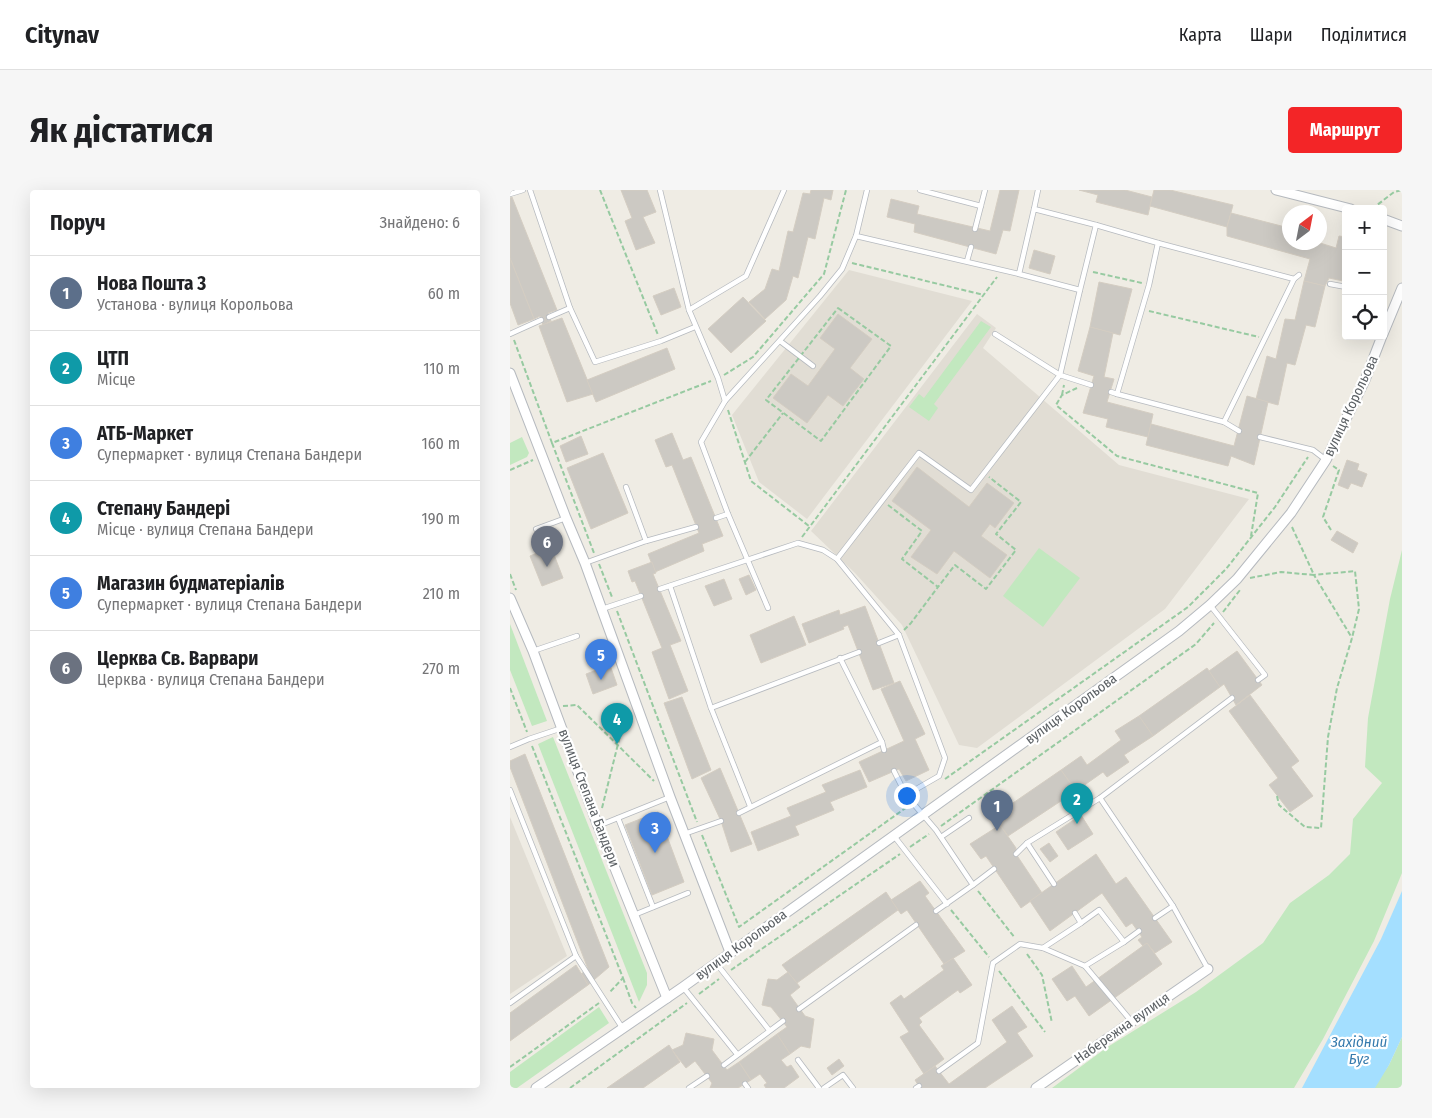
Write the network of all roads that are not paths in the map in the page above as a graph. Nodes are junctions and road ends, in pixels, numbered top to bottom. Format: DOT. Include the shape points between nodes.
graph roads {
  1 [pos="523,190"];
  2 [pos="530,190"];
  3 [pos="660,190"];
  4 [pos="784,190"];
  5 [pos="867,190"];
  6 [pos="920,190"];
  7 [pos="985,190"];
  8 [pos="1038,190"];
  9 [pos="1276,190"];
  10 [pos="510,194"];
  11 [pos="981,206"];
  12 [pos="1342,207"];
  13 [pos="1034,209"];
  14 [pos="1387,220"];
  15 [pos="1096,225"];
  16 [pos="1402,226"];
  17 [pos="975,229"];
  18 [pos="856,236"];
  19 [pos="1158,243"];
  20 [pos="971,248"];
  21 [pos="967,262"];
  22 [pos="1019,274"];
  23 [pos="1299,276"];
  24 [pos="1294,279"];
  25 [pos="1330,284"];
  26 [pos="1342,286"];
  27 [pos="1402,288"];
  28 [pos="1080,290"];
  29 [pos="570,308"];
  30 [pos="689,310"];
  31 [pos="549,317"];
  32 [pos="541,320"];
  33 [pos="1387,325"];
  34 [pos="695,327"];
  35 [pos="511,334"];
  36 [pos="995,334"];
  37 [pos="1381,340"];
  38 [pos="780,341"];
  39 [pos="814,366"];
  40 [pos="510,373"];
  41 [pos="1060,375"];
  42 [pos="1089,384"];
  43 [pos="512,386"];
  44 [pos="1111,392"];
  45 [pos="1117,394"];
  46 [pos="725,401"];
  47 [pos="1224,422"];
  48 [pos="1239,431"];
  49 [pos="1260,437"];
  50 [pos="1328,462"];
  51 [pos="626,487"];
  52 [pos="728,514"];
  53 [pos="566,518"];
  54 [pos="716,518"];
  55 [pos="696,527"];
  56 [pos="536,529"];
  57 [pos="646,541"];
  58 [pos="837,559"];
  59 [pos="748,560"];
  60 [pos="585,563"];
  61 [pos="670,586"];
  62 [pos="660,589"];
  63 [pos="641,596"];
  64 [pos="510,598"];
  65 [pos="1210,604"];
  66 [pos="768,608"];
  67 [pos="601,610"];
  68 [pos="899,635"];
  69 [pos="577,636"];
  70 [pos="879,644"];
  71 [pos="532,651"];
  72 [pos="859,652"];
  73 [pos="840,658"];
  74 [pos="1258,680"];
  75 [pos="1232,698"];
  76 [pos="711,708"];
  77 [pos="562,728"];
  78 [pos="882,742"];
  79 [pos="510,747"];
  80 [pos="884,750"];
  81 [pos="894,771"];
  82 [pos="510,790"];
  83 [pos="906,796"];
  84 [pos="670,797"];
  85 [pos="1100,798"];
  86 [pos="750,806"];
  87 [pos="739,813"];
  88 [pos="924,814"];
  89 [pos="618,818"];
  90 [pos="969,818"];
  91 [pos="721,821"];
  92 [pos="598,826"];
  93 [pos="684,834"];
  94 [pos="894,835"];
  95 [pos="941,837"];
  96 [pos="1027,843"];
  97 [pos="1016,854"];
  98 [pos="994,869"];
  99 [pos="1054,884"];
  100 [pos="973,885"];
  101 [pos="688,893"];
  102 [pos="947,904"];
  103 [pos="1173,906"];
  104 [pos="653,907"];
  105 [pos="936,911"];
  106 [pos="1075,913"];
  107 [pos="634,914"];
  108 [pos="1155,918"];
  109 [pos="1081,923"];
  110 [pos="916,925"];
  111 [pos="1139,931"];
  112 [pos="1124,942"];
  113 [pos="1044,948"];
  114 [pos="730,952"];
  115 [pos="576,956"];
  116 [pos="716,963"];
  117 [pos="1085,966"];
  118 [pos="1208,969"];
  119 [pos="683,987"];
  120 [pos="667,998"];
  121 [pos="510,1003"];
  122 [pos="799,1009"];
  123 [pos="783,1021"];
  124 [pos="1132,1022"];
  125 [pos="622,1029"];
  126 [pos="769,1030"];
  127 [pos="737,1054"];
  128 [pos="798,1060"];
  129 [pos="729,1061"];
  130 [pos="724,1065"];
  131 [pos="733,1066"];
  132 [pos="939,1071"];
  133 [pos="707,1076"];
  134 [pos="536,1088"];
  135 [pos="689,1088"];
  136 [pos="819,1088"];
  137 [pos="824,1088"];
  138 [pos="853,1088"];
  139 [pos="1036,1088"];
  1 -- 10 [label="lane"];
  2 -- 29 [label="lane"];
  3 -- 30 [label="lane"];
  4 -- 30 [label="lane" via="746,276"];
  5 -- 18 [label="lane"];
  6 -- 11 [label="lane"];
  7 -- 11 [label="lane"];
  8 -- 13 [label="lane"];
  9 -- 12 [label="street"];
  11 -- 17 [label="lane"];
  13 -- 15 [label="lane"];
  13 -- 22 [label="lane"];
  14 -- 16 [label="street"];
  15 -- 19 [label="lane"];
  15 -- 28 [label="lane"];
  18 -- 21 [label="lane"];
  18 -- 38 [label="lane" via="842,269"];
  19 -- 24 [label="lane"];
  19 -- 45 [label="lane"];
  20 -- 21 [label="lane"];
  21 -- 22 [label="lane"];
  22 -- 28 [label="lane"];
  23 -- 24 [label="lane"];
  24 -- 47 [label="lane"];
  25 -- 26 [label="lane"];
  27 -- 33 [label="street, вулиця Корольова"];
  28 -- 41 [label="lane"];
  29 -- 31 [label="lane"];
  29 -- 34 [label="lane" via="595,362"];
  30 -- 34 [label="lane"];
  32 -- 35 [label="lane"];
  34 -- 46 [label="lane"];
  36 -- 41 [label="lane"];
  37 -- 50 [label="street, вулиця Корольова"];
  38 -- 39 [label="lane"];
  38 -- 46 [label="lane"];
  40 -- 43 [label="street"];
  41 -- 42 [label="lane"];
  41 -- 58 [label="lane" via="971,490 919,453"];
  43 -- 53 [label="street"];
  44 -- 45 [label="lane"];
  45 -- 47 [label="lane"];
  46 -- 52 [label="lane" via="701,442"];
  47 -- 48 [label="lane"];
  49 -- 50 [label="lane" via="1313,450"];
  50 -- 65 [label="street, вулиця Корольова" via="1237,579"];
  51 -- 57 [label="lane"];
  52 -- 54 [label="lane"];
  52 -- 59 [label="lane"];
  53 -- 56 [label="lane"];
  53 -- 60 [label="street"];
  55 -- 57 [label="lane"];
  57 -- 60 [label="lane"];
  58 -- 59 [label="lane" via="823,550 798,543"];
  58 -- 68 [label="lane"];
  59 -- 61 [label="lane"];
  59 -- 66 [label="lane"];
  60 -- 67 [label="street"];
  61 -- 62 [label="lane"];
  61 -- 76 [label="lane"];
  63 -- 67 [label="lane"];
  64 -- 71 [label="street, вулиця Степана Бандери"];
  65 -- 74 [label="lane" via="1265,675"];
  65 -- 88 [label="street, вулиця Корольова" via="1179,631"];
  67 -- 84 [label="street"];
  68 -- 70 [label="lane"];
  68 -- 83 [label="lane" via="945,758 939,776"];
  69 -- 71 [label="lane"];
  71 -- 77 [label="street, вулиця Степана Бандери"];
  72 -- 73 [label="lane"];
  73 -- 76 [label="lane"];
  73 -- 78 [label="lane"];
  75 -- 85 [label="lane"];
  76 -- 86 [label="lane"];
  77 -- 79 [label="lane"];
  77 -- 92 [label="street, вулиця Степана Бандери"];
  78 -- 80 [label="lane"];
  78 -- 86 [label="lane"];
  81 -- 83 [label="lane"];
  82 -- 115 [label="lane"];
  83 -- 88 [label="lane"];
  84 -- 89 [label="lane"];
  84 -- 93 [label="street"];
  85 -- 96 [label="lane"];
  85 -- 103 [label="lane"];
  86 -- 87 [label="lane"];
  88 -- 94 [label="street, вулиця Корольова"];
  88 -- 95 [label="lane"];
  89 -- 92 [label="lane"];
  89 -- 104 [label="lane"];
  90 -- 95 [label="lane"];
  91 -- 93 [label="lane"];
  92 -- 107 [label="street, вулиця Степана Бандери"];
  93 -- 114 [label="street"];
  94 -- 102 [label="lane"];
  94 -- 114 [label="street, вулиця Корольова"];
  95 -- 100 [label="lane"];
  96 -- 97 [label="lane"];
  96 -- 99 [label="lane"];
  98 -- 100 [label="lane"];
  100 -- 102 [label="lane"];
  101 -- 104 [label="lane"];
  102 -- 105 [label="lane"];
  103 -- 108 [label="lane"];
  103 -- 118 [label="lane"];
  104 -- 107 [label="lane"];
  106 -- 109 [label="lane"];
  107 -- 120 [label="street, вулиця Степана Бандери"];
  109 -- 112 [label="lane" via="1099,910"];
  109 -- 113 [label="lane"];
  110 -- 122 [label="lane"];
  111 -- 112 [label="lane"];
  112 -- 117 [label="lane"];
  113 -- 117 [label="lane"];
  113 -- 132 [label="lane" via="1020,944 994,963 978,1043"];
  114 -- 116 [label="street, вулиця Корольова"];
  115 -- 121 [label="lane"];
  115 -- 125 [label="lane"];
  116 -- 119 [label="street, вулиця Корольова"];
  116 -- 126 [label="lane"];
  117 -- 124 [label="lane"];
  118 -- 124 [label="street, Набережна вулиця"];
  119 -- 120 [label="street, вулиця Корольова"];
  119 -- 127 [label="lane"];
  120 -- 125 [label="street, вулиця Корольова"];
  123 -- 126 [label="lane"];
  124 -- 139 [label="street, Набережна вулиця"];
  125 -- 134 [label="street, вулиця Корольова"];
  126 -- 127 [label="lane"];
  127 -- 129 [label="lane"];
  128 -- 136 [label="lane"];
  129 -- 130 [label="lane"];
  129 -- 131 [label="lane"];
  133 -- 135 [label="lane"];
  137 -- 138 [label="lane" via="843,1075"];
}
